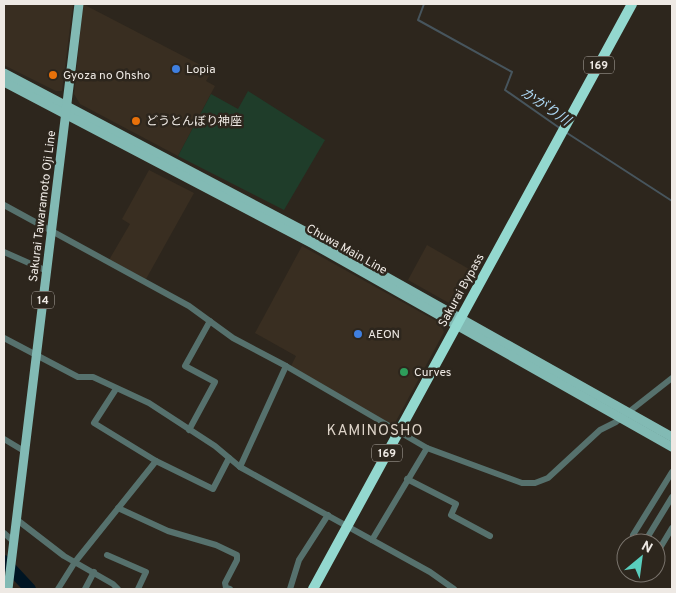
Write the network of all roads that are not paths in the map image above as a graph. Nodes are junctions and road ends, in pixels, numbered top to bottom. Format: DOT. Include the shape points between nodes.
graph roads {
  1 [pos="79,4"];
  2 [pos="632,4"];
  3 [pos="4,73"];
  4 [pos="4,82"];
  5 [pos="66,110"];
  6 [pos="4,206"];
  7 [pos="51,232"];
  8 [pos="4,252"];
  9 [pos="47,271"];
  10 [pos="210,321"];
  11 [pos="459,321"];
  12 [pos="4,338"];
  13 [pos="36,355"];
  14 [pos="286,366"];
  15 [pos="672,378"];
  16 [pos="116,389"];
  17 [pos="629,412"];
  18 [pos="621,418"];
  19 [pos="188,430"];
  20 [pos="400,431"];
  21 [pos="672,436"];
  22 [pos="4,439"];
  23 [pos="672,446"];
  24 [pos="428,448"];
  25 [pos="24,451"];
  26 [pos="228,458"];
  27 [pos="156,460"];
  28 [pos="240,467"];
  29 [pos="672,472"];
  30 [pos="407,479"];
  31 [pos="672,497"];
  32 [pos="118,508"];
  33 [pos="328,515"];
  34 [pos="16,519"];
  35 [pos="348,526"];
  36 [pos="4,533"];
  37 [pos="634,533"];
  38 [pos="650,533"];
  39 [pos="490,536"];
  40 [pos="372,540"];
  41 [pos="14,545"];
  42 [pos="107,555"];
  43 [pos="75,562"];
  44 [pos="94,572"];
  45 [pos="8,586"];
  46 [pos="58,589"];
  47 [pos="85,589"];
  48 [pos="118,589"];
  49 [pos="138,589"];
  50 [pos="230,589"];
  51 [pos="290,589"];
  52 [pos="313,589"];
  53 [pos="454,589"];
  1 -- 5 [label="main road, Sakurai Tawaramoto Oji Line / 14"];
  2 -- 11 [label="highway, Sakurai Bypass / 169"];
  3 -- 5 [label="main road, Chuwa Main Line"];
  4 -- 5 [label="main road, Chuwa Main Line"];
  5 -- 7 [label="main road, Sakurai Tawaramoto Oji Line / 14"];
  5 -- 11 [label="main road, Chuwa Main Line"];
  6 -- 7 [label="street"];
  7 -- 9 [label="main road, Sakurai Tawaramoto Oji Line / 14"];
  7 -- 10 [label="street" via="169,294"];
  8 -- 9 [label="street"];
  9 -- 13 [label="main road, Sakurai Tawaramoto Oji Line / 14"];
  10 -- 14 [label="street"];
  10 -- 19 [label="street" via="185,366 215,382"];
  11 -- 17 [label="main road, Chuwa Main Line"];
  11 -- 18 [label="main road, Chuwa Main Line"];
  11 -- 20 [label="highway, Sakurai Bypass / 169"];
  12 -- 13 [label="street"];
  13 -- 16 [label="street" via="78,377 93,377"];
  13 -- 25 [label="main road, Sakurai Tawaramoto Oji Line / 14"];
  14 -- 20 [label="street"];
  14 -- 28 [label="street"];
  15 -- 17 [label="street"];
  16 -- 19 [label="street" via="155,407"];
  16 -- 27 [label="street" via="94,423"];
  17 -- 18 [label="street"];
  17 -- 21 [label="main road, Chuwa Main Line"];
  18 -- 23 [label="main road, Chuwa Main Line"];
  18 -- 24 [label="street" via="600,430 548,478 534,483 522,483"];
  19 -- 26 [label="street"];
  20 -- 24 [label="street"];
  20 -- 35 [label="highway, Sakurai Bypass / 169"];
  22 -- 25 [label="street"];
  24 -- 30 [label="street"];
  25 -- 34 [label="main road, Sakurai Tawaramoto Oji Line / 14"];
  26 -- 27 [label="street" via="213,489"];
  26 -- 28 [label="street"];
  27 -- 32 [label="street"];
  28 -- 33 [label="street"];
  29 -- 37 [label="street"];
  30 -- 39 [label="street" via="456,504 451,515"];
  30 -- 40 [label="street"];
  31 -- 38 [label="street"];
  32 -- 43 [label="street"];
  32 -- 50 [label="street" via="168,531 216,545 237,555 224,583"];
  33 -- 35 [label="street"];
  33 -- 51 [label="street" via="299,560"];
  34 -- 41 [label="main road, Sakurai Tawaramoto Oji Line / 14"];
  34 -- 43 [label="street"];
  35 -- 40 [label="street"];
  35 -- 52 [label="highway, Sakurai Bypass / 169"];
  36 -- 41 [label="street"];
  40 -- 53 [label="street"];
  41 -- 45 [label="main road, Sakurai Tawaramoto Oji Line / 14"];
  42 -- 49 [label="street" via="146,572"];
  43 -- 44 [label="street"];
  43 -- 46 [label="street"];
  44 -- 47 [label="street"];
  44 -- 48 [label="street"];
}
